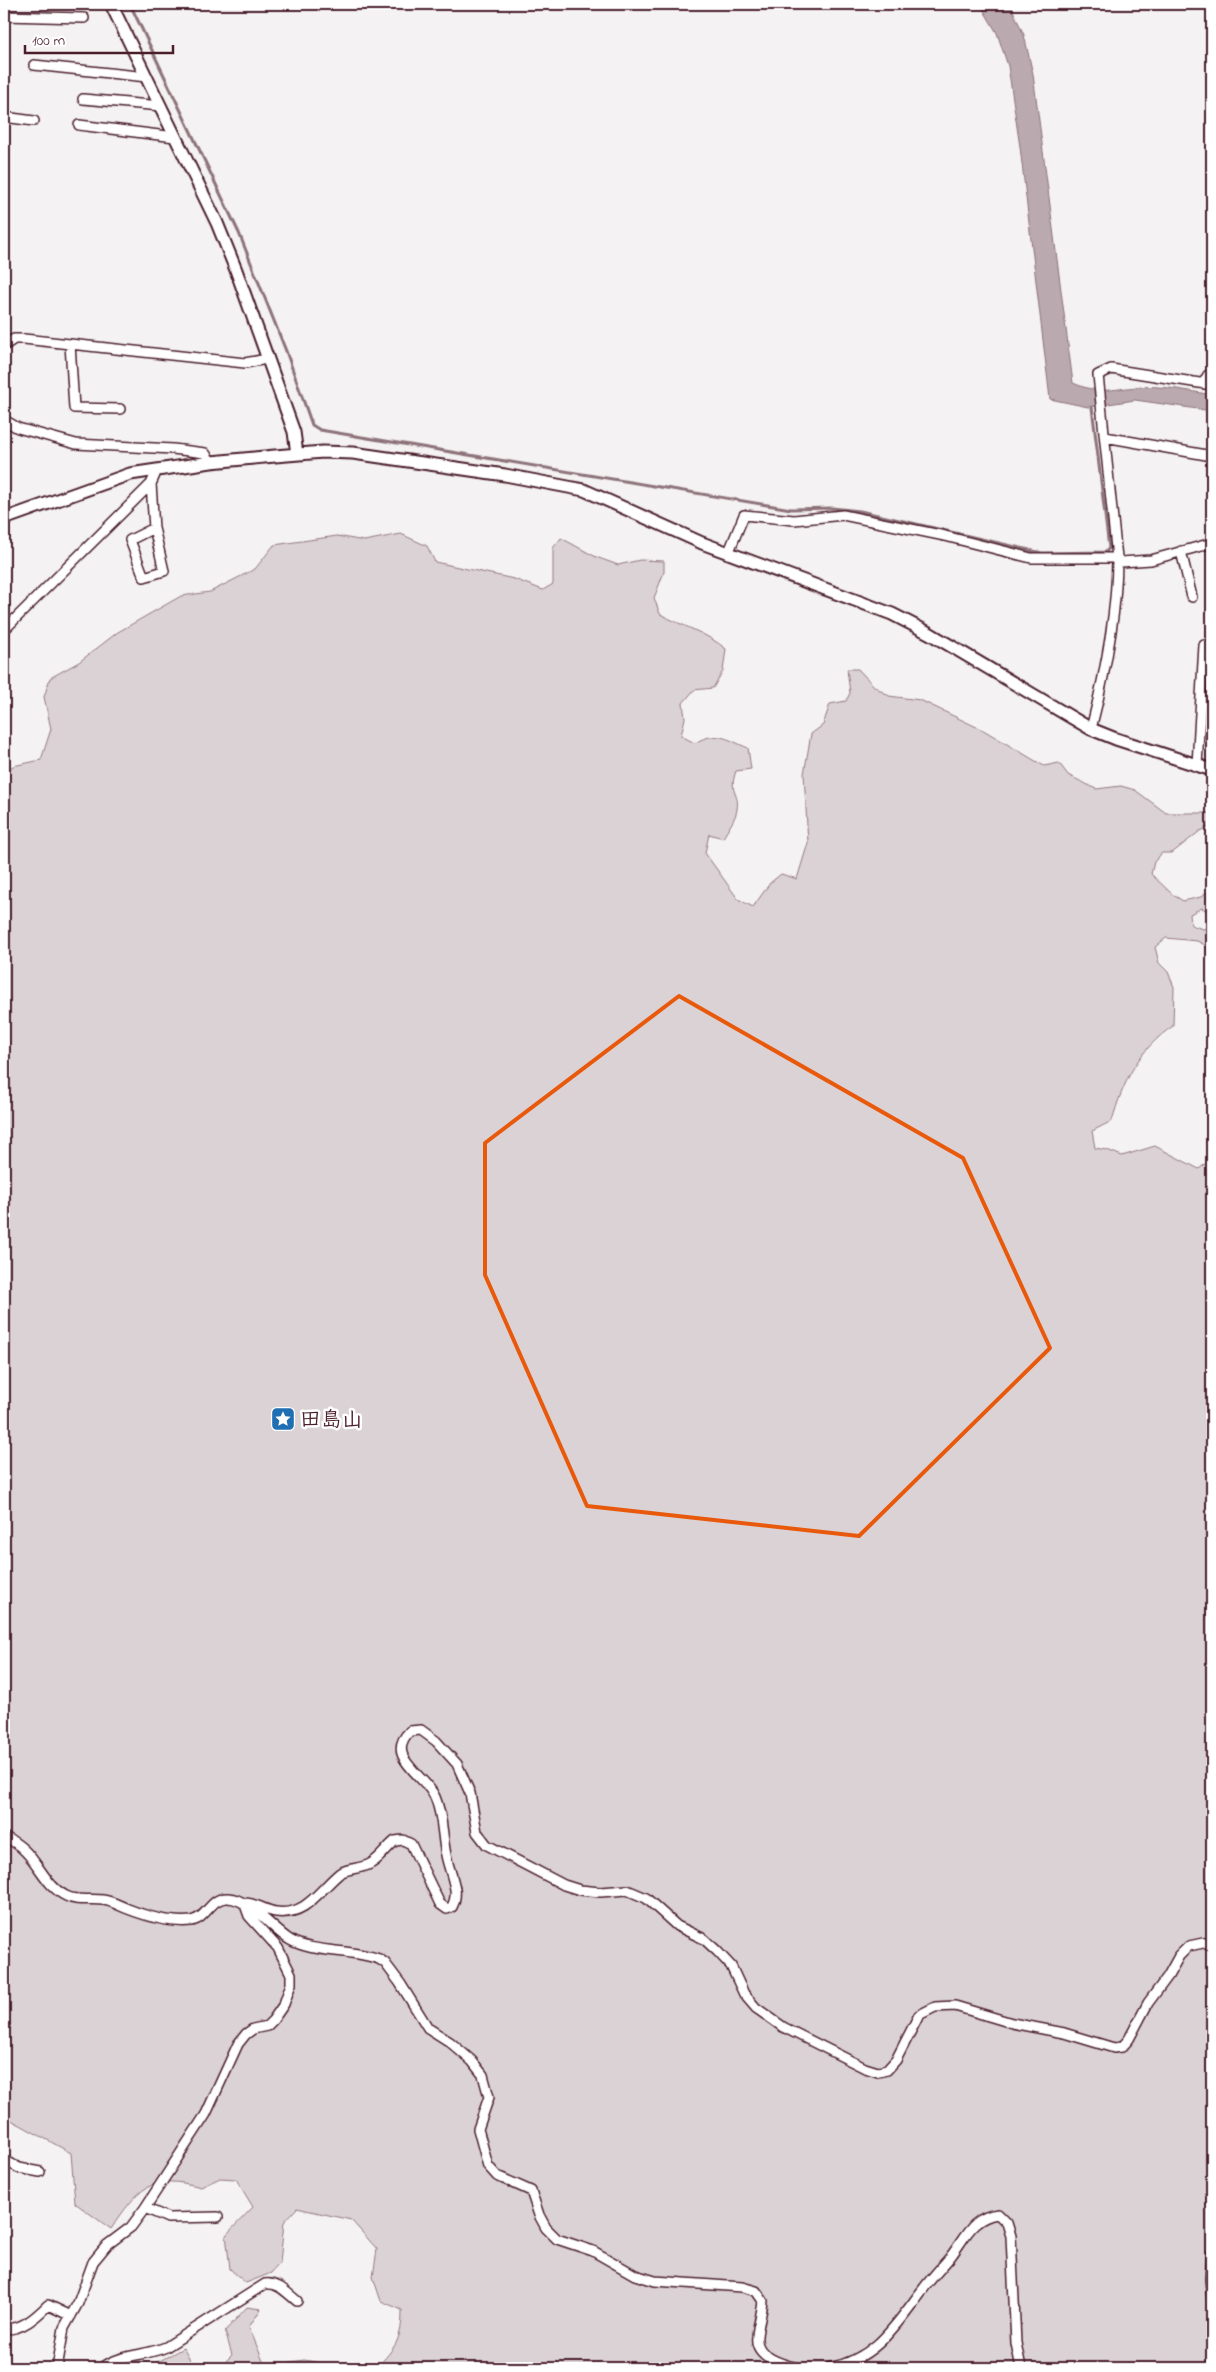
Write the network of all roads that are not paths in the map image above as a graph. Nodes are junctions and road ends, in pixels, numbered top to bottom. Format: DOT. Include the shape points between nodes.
graph roads {
  1 [pos="111,4"];
  2 [pos="4,16"];
  3 [pos="84,18"];
  4 [pos="34,65"];
  5 [pos="146,77"];
  6 [pos="83,99"];
  7 [pos="161,106"];
  8 [pos="4,117"];
  9 [pos="34,121"];
  10 [pos="79,125"];
  11 [pos="175,137"];
  12 [pos="4,344"];
  13 [pos="70,344"];
  14 [pos="268,359"];
  15 [pos="1212,374"];
  16 [pos="1208,384"];
  17 [pos="120,409"];
  18 [pos="4,420"];
  19 [pos="1105,437"];
  20 [pos="297,454"];
  21 [pos="1212,456"];
  22 [pos="212,462"];
  23 [pos="154,470"];
  24 [pos="151,484"];
  25 [pos="4,519"];
  26 [pos="154,528"];
  27 [pos="1212,543"];
  28 [pos="1181,551"];
  29 [pos="728,554"];
  30 [pos="1118,558"];
  31 [pos="1192,598"];
  32 [pos="4,630"];
  33 [pos="1204,645"];
  34 [pos="1091,729"];
  35 [pos="1197,765"];
  36 [pos="1212,770"];
  37 [pos="4,1837"];
  38 [pos="244,1904"];
  39 [pos="1212,1944"];
  40 [pos="4,2160"];
  41 [pos="40,2172"];
  42 [pos="145,2208"];
  43 [pos="218,2217"];
  44 [pos="1212,2253"];
  45 [pos="1212,2298"];
  46 [pos="297,2301"];
  47 [pos="71,2316"];
  48 [pos="4,2329"];
  49 [pos="1212,2364"];
  50 [pos="57,2368"];
  51 [pos="102,2368"];
  52 [pos="799,2368"];
  53 [pos="829,2368"];
  54 [pos="1021,2368"];
  55 [pos="1208,2368"];
  1 -- 5 [label="street"];
  2 -- 3 [label="street"];
  4 -- 5 [label="street"];
  5 -- 7 [label="street"];
  6 -- 7 [label="street"];
  7 -- 11 [label="street"];
  8 -- 9 [label="street"];
  10 -- 11 [label="street"];
  11 -- 14 [label="street" via="217,223"];
  12 -- 13 [label="street" via="24,339"];
  13 -- 14 [label="street" via="245,363"];
  13 -- 17 [label="street" via="74,408"];
  14 -- 20 [label="street" via="294,432"];
  15 -- 16 [label="street" via="1208,375"];
  16 -- 19 [label="street" via="1111,370 1098,375"];
  18 -- 22 [label="street" via="18,428 76,444 205,453"];
  19 -- 21 [label="street"];
  19 -- 30 [label="street"];
  20 -- 22 [label="street"];
  20 -- 29 [label="street" via="353,453 584,490"];
  22 -- 23 [label="street"];
  23 -- 24 [label="street"];
  23 -- 25 [label="street" via="108,481"];
  24 -- 26 [label="street"];
  24 -- 32 [label="street"];
  26 -- 26 [label="street" via="130,540 144,577 164,571"];
  27 -- 28 [label="street"];
  28 -- 30 [label="street" via="1151,560 1122,562"];
  28 -- 31 [label="street"];
  29 -- 30 [label="street" via="744,515 794,520 843,515 1031,558"];
  29 -- 34 [label="street" via="892,614 930,633"];
  30 -- 34 [label="street" via="1117,583"];
  33 -- 35 [label="street"];
  34 -- 35 [label="street"];
  35 -- 36 [label="street"];
  37 -- 38 [label="street" via="21,1845 66,1897 103,1900 148,1916 183,1921 200,1917 222,1898"];
  38 -- 39 [label="street" via="250,1902 276,1912 290,1913 304,1908 340,1873 368,1865 379,1859 395,1841 403,1840 411,1844 440,1904 447,1909 452,1908 455,1889 436,1798 428,1784 406,1762 402,1749 403,1737 410,1731 421,1730 436,1740 457,1764 470,1793 476,1832 487,1845 564,1885 600,1892 627,1890 646,1898 677,1926 704,1939 717,1951 756,2008 783,2027 878,2072 887,2070 896,2060 919,2015 935,2007 954,2006 1114,2048 1122,2047 1179,1956 1189,1946"];
  38 -- 42 [label="street" via="249,1916 278,1948 291,1974 291,1984 274,2020 267,2026 252,2029 238,2044 206,2114"];
  38 -- 52 [label="street" via="298,1944 370,1956 385,1964 428,2028 450,2042 483,2075 488,2097 478,2129 488,2166 497,2176 531,2190 539,2215 557,2240 593,2251 634,2275 655,2281 742,2287 756,2291 763,2301 756,2338 758,2346 770,2359"];
  40 -- 41 [label="street" via="19,2168"];
  42 -- 43 [label="street" via="174,2219"];
  42 -- 47 [label="street" via="131,2227 107,2245 93,2262"];
  44 -- 45 [label="street"];
  46 -- 51 [label="street" via="278,2285 272,2282 264,2284 166,2347 116,2360"];
  47 -- 48 [label="street" via="48,2305 23,2325"];
  47 -- 50 [label="street" via="64,2328"];
  49 -- 55 [label="street"];
  53 -- 54 [label="street" via="843,2366 877,2346 952,2255 972,2225 988,2215 998,2214 1007,2223 1011,2236 1016,2343"];
}
